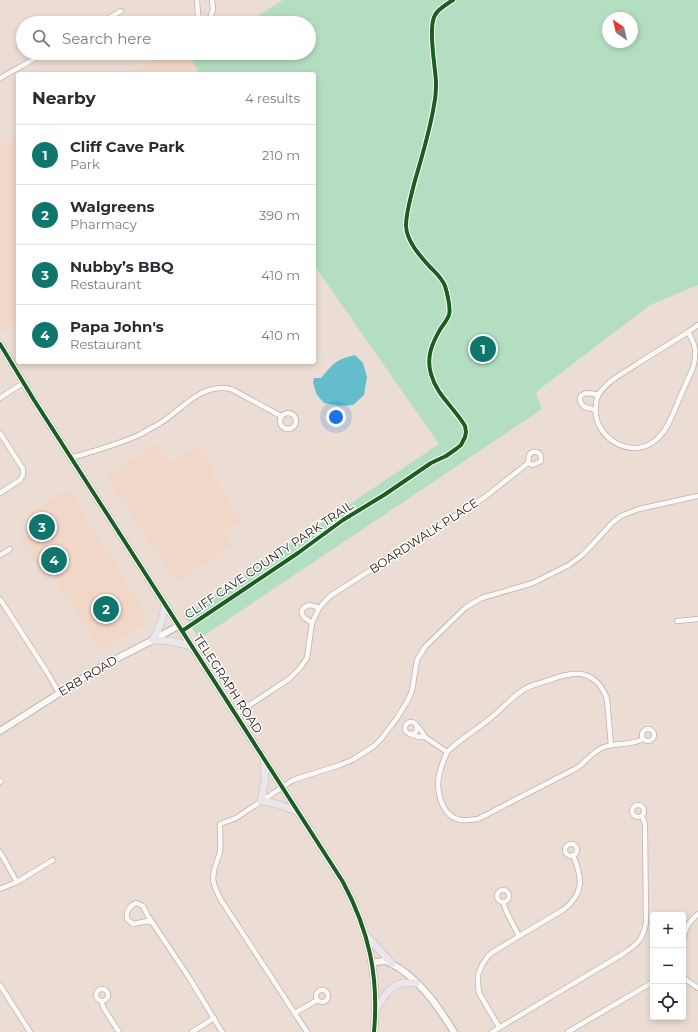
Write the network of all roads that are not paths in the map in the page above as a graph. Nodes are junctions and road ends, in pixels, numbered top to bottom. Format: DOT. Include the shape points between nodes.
graph roads {
  1 [pos="197,0"];
  2 [pos="212,0"];
  3 [pos="121,12"];
  4 [pos="113,16"];
  5 [pos="198,16"];
  6 [pos="211,16"];
  7 [pos="32,60"];
  8 [pos="0,78"];
  9 [pos="698,325"];
  10 [pos="688,332"];
  11 [pos="0,344"];
  12 [pos="23,383"];
  13 [pos="598,395"];
  14 [pos="0,398"];
  15 [pos="595,410"];
  16 [pos="281,416"];
  17 [pos="0,433"];
  18 [pos="71,458"];
  19 [pos="528,463"];
  20 [pos="0,493"];
  21 [pos="698,496"];
  22 [pos="10,549"];
  23 [pos="0,555"];
  24 [pos="0,599"];
  25 [pos="165,605"];
  26 [pos="319,608"];
  27 [pos="698,619"];
  28 [pos="677,621"];
  29 [pos="312,623"];
  30 [pos="178,626"];
  31 [pos="153,640"];
  32 [pos="191,646"];
  33 [pos="59,693"];
  34 [pos="236,714"];
  35 [pos="397,718"];
  36 [pos="406,724"];
  37 [pos="417,726"];
  38 [pos="0,731"];
  39 [pos="410,734"];
  40 [pos="425,738"];
  41 [pos="643,739"];
  42 [pos="611,745"];
  43 [pos="447,752"];
  44 [pos="264,758"];
  45 [pos="283,787"];
  46 [pos="261,802"];
  47 [pos="299,812"];
  48 [pos="642,816"];
  49 [pos="0,852"];
  50 [pos="573,855"];
  51 [pos="53,860"];
  52 [pos="17,882"];
  53 [pos="0,889"];
  54 [pos="503,902"];
  55 [pos="698,914"];
  56 [pos="151,922"];
  57 [pos="686,926"];
  58 [pos="366,934"];
  59 [pos="519,936"];
  60 [pos="372,963"];
  61 [pos="392,964"];
  62 [pos="686,980"];
  63 [pos="416,983"];
  64 [pos="650,984"];
  65 [pos="0,985"];
  66 [pos="698,988"];
  67 [pos="317,1000"];
  68 [pos="102,1002"];
  69 [pos="376,1010"];
  70 [pos="295,1013"];
  71 [pos="214,1018"];
  72 [pos="499,1027"];
  73 [pos="30,1032"];
  74 [pos="119,1032"];
  75 [pos="192,1032"];
  76 [pos="222,1032"];
  77 [pos="307,1032"];
  78 [pos="374,1032"];
  79 [pos="454,1032"];
  80 [pos="492,1032"];
  81 [pos="568,1032"];
  1 -- 5 [label="street"];
  2 -- 6 [label="street"];
  3 -- 4 [label="street"];
  7 -- 8 [label="street"];
  9 -- 10 [label="street"];
  10 -- 13 [label="street" via="610,382"];
  10 -- 15 [label="street" via="696,353 693,368 666,427 658,438 642,447 625,448 604,434 598,425"];
  11 -- 12 [label="main road, TELEGRAPH ROAD"];
  12 -- 14 [label="street"];
  12 -- 18 [label="main road, TELEGRAPH ROAD"];
  13 -- 15 [label="street"];
  13 -- 15 [label="street" via="589,393 580,398 584,406"];
  16 -- 18 [label="street" via="233,390 214,389 202,393 165,420 140,434"];
  17 -- 20 [label="street" via="23,469 20,480"];
  18 -- 25 [label="main road, TELEGRAPH ROAD"];
  19 -- 26 [label="street, BOARDWALK PLACE" via="485,497 330,596"];
  21 -- 35 [label="street" via="639,509 621,516 569,565 533,583 482,598 466,608 420,654 412,691"];
  22 -- 23 [label="street"];
  24 -- 33 [label="street"];
  25 -- 30 [label="main road, TELEGRAPH ROAD"];
  25 -- 31 [label="main road" via="160,629"];
  26 -- 29 [label="street, BOARDWALK PLACE"];
  26 -- 29 [label="street" via="308,605 302,611 305,618"];
  27 -- 28 [label="street"];
  29 -- 34 [label="street, BOARDWALK PLACE" via="307,658 300,668 289,679"];
  30 -- 31 [label="street, ERB ROAD"];
  30 -- 32 [label="main road, TELEGRAPH ROAD"];
  31 -- 32 [label="main road"];
  31 -- 33 [label="street, ERB ROAD" via="102,666"];
  32 -- 34 [label="main road, TELEGRAPH ROAD"];
  33 -- 38 [label="street, ERB ROAD"];
  34 -- 44 [label="main road, TELEGRAPH ROAD"];
  35 -- 36 [label="street"];
  35 -- 45 [label="street" via="381,739 364,753 340,765 299,777"];
  36 -- 37 [label="street" via="412,722"];
  36 -- 39 [label="street" via="405,730"];
  37 -- 39 [label="street" via="416,732"];
  37 -- 40 [label="street"];
  39 -- 40 [label="street"];
  40 -- 43 [label="street"];
  41 -- 42 [label="street" via="637,743"];
  42 -- 43 [label="street" via="607,699 601,687 583,674 568,674 525,688"];
  42 -- 43 [label="street" via="590,755 571,771 478,819 463,820 453,817 448,812 438,793 439,775"];
  44 -- 45 [label="main road, TELEGRAPH ROAD"];
  44 -- 46 [label="main road" via="265,779"];
  45 -- 46 [label="street"];
  45 -- 47 [label="main road, TELEGRAPH ROAD"];
  46 -- 47 [label="main road" via="274,803"];
  46 -- 70 [label="street" via="236,818 220,824 220,854 213,881 221,900"];
  47 -- 58 [label="main road, TELEGRAPH ROAD" via="343,882"];
  48 -- 72 [label="street" via="645,824 646,922 644,934 639,942"];
  49 -- 52 [label="street"];
  50 -- 59 [label="street" via="580,881 575,898 563,910"];
  51 -- 52 [label="street"];
  52 -- 53 [label="street"];
  54 -- 59 [label="street"];
  55 -- 57 [label="street"];
  56 -- 56 [label="street" via="143,906 136,903 128,909 127,919 133,924"];
  56 -- 71 [label="street"];
  58 -- 60 [label="main road, TELEGRAPH ROAD"];
  58 -- 61 [label="main road"];
  59 -- 72 [label="street" via="488,956 478,975 479,993"];
  60 -- 61 [label="street" via="382,961"];
  60 -- 69 [label="main road, TELEGRAPH ROAD"];
  61 -- 63 [label="street"];
  62 -- 66 [label="street"];
  63 -- 69 [label="main road" via="402,983 391,989"];
  63 -- 79 [label="street"];
  64 -- 81 [label="street"];
  65 -- 73 [label="street"];
  67 -- 70 [label="street"];
  68 -- 74 [label="street"];
  69 -- 78 [label="main road, TELEGRAPH ROAD"];
  70 -- 77 [label="street"];
  71 -- 75 [label="street"];
  71 -- 76 [label="street"];
  72 -- 80 [label="street"];
}
